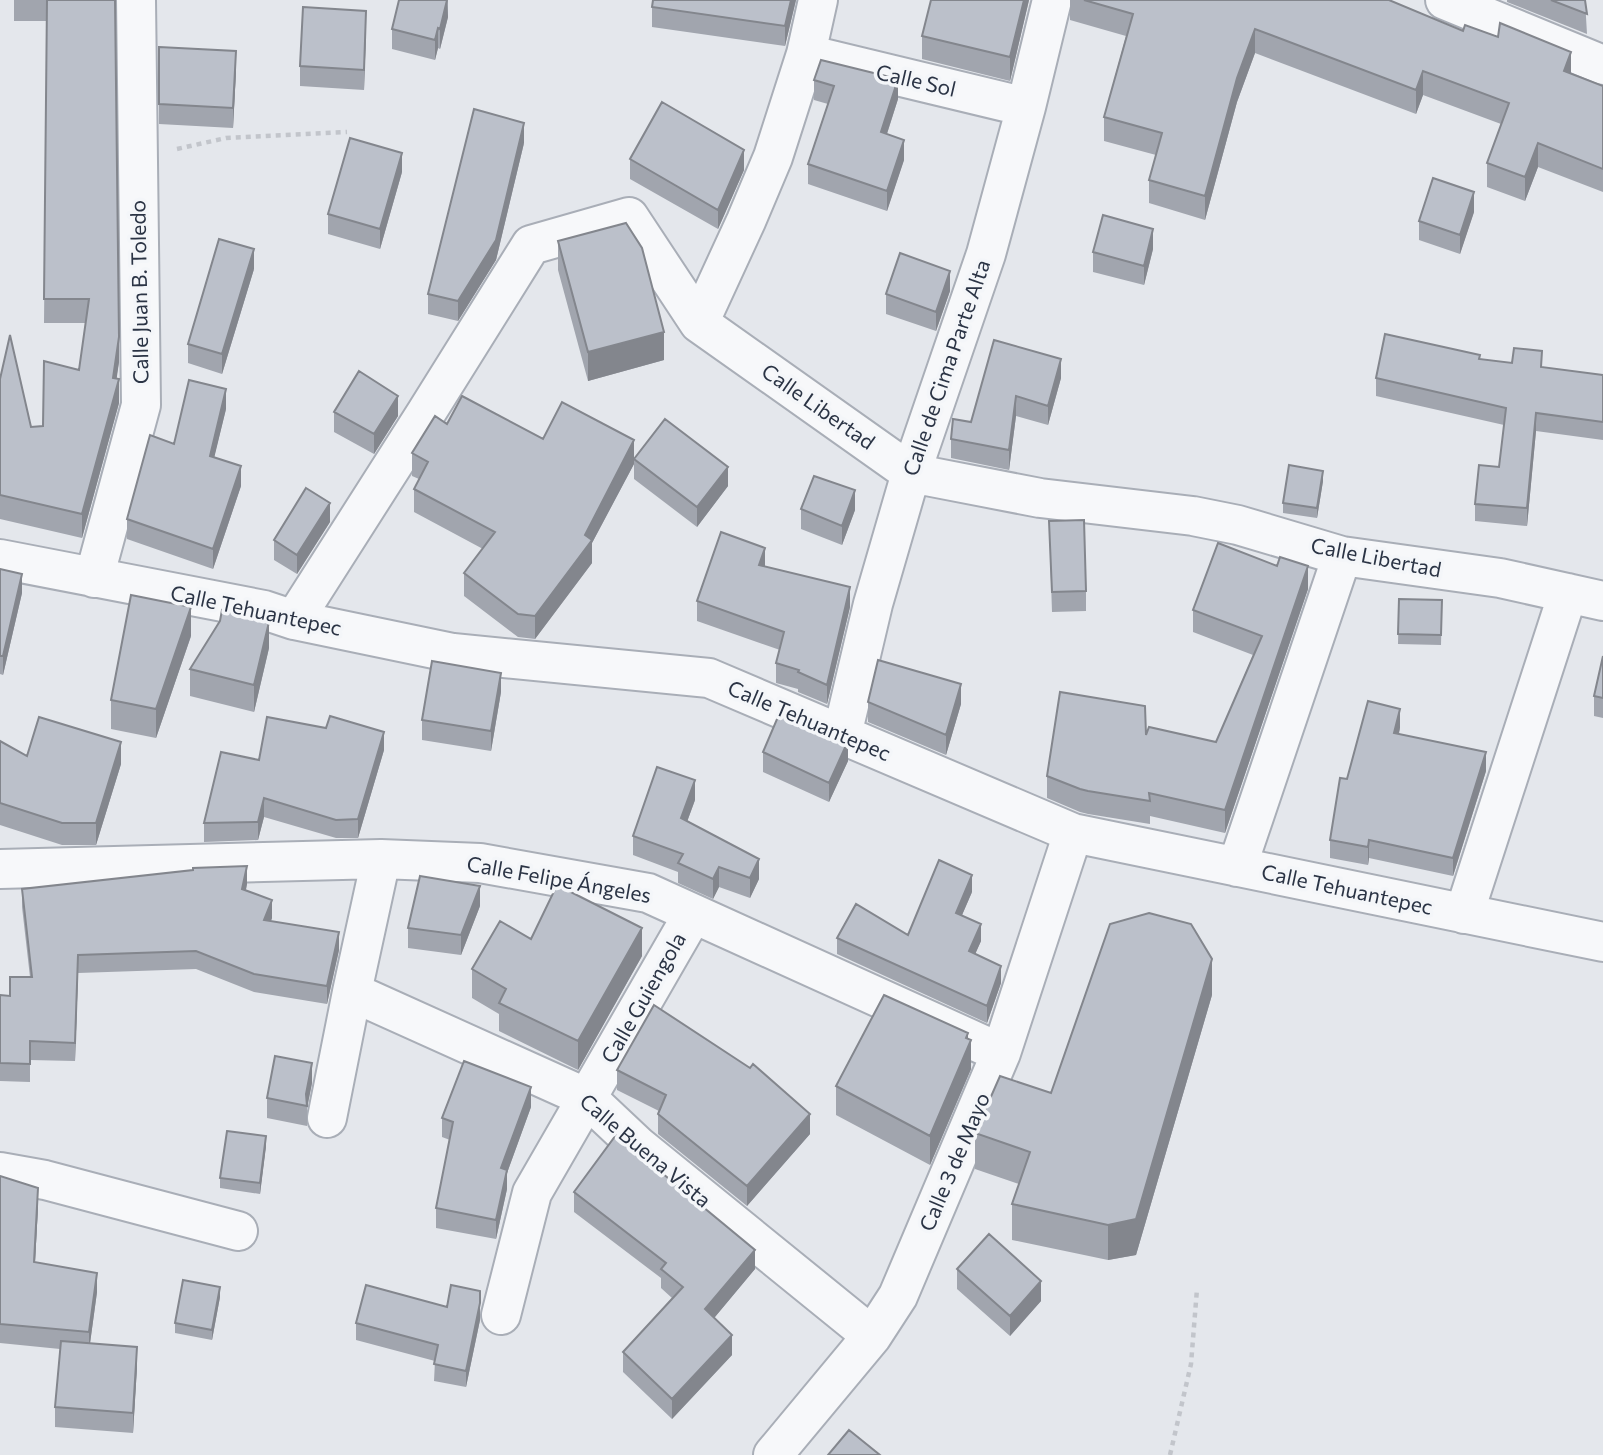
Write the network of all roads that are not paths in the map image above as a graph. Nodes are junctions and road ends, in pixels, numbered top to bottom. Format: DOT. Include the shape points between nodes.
graph roads {
  1 [pos="136,0"];
  2 [pos="818,0"];
  3 [pos="1052,0"];
  4 [pos="1445,0"];
  5 [pos="806,54"];
  6 [pos="1603,65"];
  7 [pos="1026,107"];
  8 [pos="699,323"];
  9 [pos="911,473"];
  10 [pos="1342,556"];
  11 [pos="0,559"];
  12 [pos="94,578"];
  13 [pos="1585,597"];
  14 [pos="294,620"];
  15 [pos="842,735"];
  16 [pos="1073,834"];
  17 [pos="381,859"];
  18 [pos="1237,867"];
  19 [pos="0,869"];
  20 [pos="693,914"];
  21 [pos="1464,914"];
  22 [pos="1603,942"];
  23 [pos="352,992"];
  24 [pos="1001,1053"];
  25 [pos="587,1098"];
  26 [pos="327,1118"];
  27 [pos="0,1172"];
  28 [pos="238,1231"];
  29 [pos="501,1315"];
  30 [pos="872,1336"];
  31 [pos="773,1455"];
  1 -- 12 [label="street, Calle Juan B. Toledo" via="141,405"];
  2 -- 5 [label="street"];
  3 -- 7 [label="street, Calle de Cima Parte Alta"];
  4 -- 6 [label="street"];
  5 -- 7 [label="street, Calle Sol"];
  5 -- 8 [label="street" via="773,157"];
  7 -- 9 [label="street, Calle de Cima Parte Alta" via="986,254"];
  8 -- 9 [label="street, Calle Libertad"];
  8 -- 14 [label="street, Calle Libertad" via="629,216 531,245"];
  9 -- 10 [label="street, Calle Libertad" via="1040,498 1193,516"];
  9 -- 15 [label="street, Calle de Cima Parte Alta"];
  10 -- 13 [label="street, Calle Libertad" via="1500,578"];
  10 -- 18 [label="street"];
  11 -- 12 [label="street, Calle Tehuantepec"];
  12 -- 14 [label="street, Calle Tehuantepec" via="264,610"];
  13 -- 21 [label="street"];
  14 -- 15 [label="street, Calle Tehuantepec" via="453,653 709,678"];
  15 -- 16 [label="street, Calle Tehuantepec"];
  16 -- 18 [label="street, Calle Tehuantepec"];
  16 -- 24 [label="street, Calle 3 de Mayo"];
  17 -- 19 [label="street, Calle Felipe Ángeles"];
  17 -- 20 [label="street, Calle Felipe Ángeles" via="480,863 648,893"];
  17 -- 23 [label="street"];
  18 -- 21 [label="street, Calle Tehuantepec"];
  20 -- 24 [label="street, Calle Felipe Ángeles"];
  20 -- 25 [label="street, Calle Guiengola"];
  21 -- 22 [label="street, Calle Tehuantepec"];
  23 -- 25 [label="street, Calle Buena Vista"];
  23 -- 26 [label="street"];
  24 -- 30 [label="street, Calle 3 de Mayo" via="898,1296"];
  25 -- 29 [label="street, Calle Guiengola" via="532,1193"];
  25 -- 30 [label="street, Calle Buena Vista" via="638,1146"];
  27 -- 28 [label="street"];
  30 -- 31 [label="street, Calle 3 de Mayo"];
}
